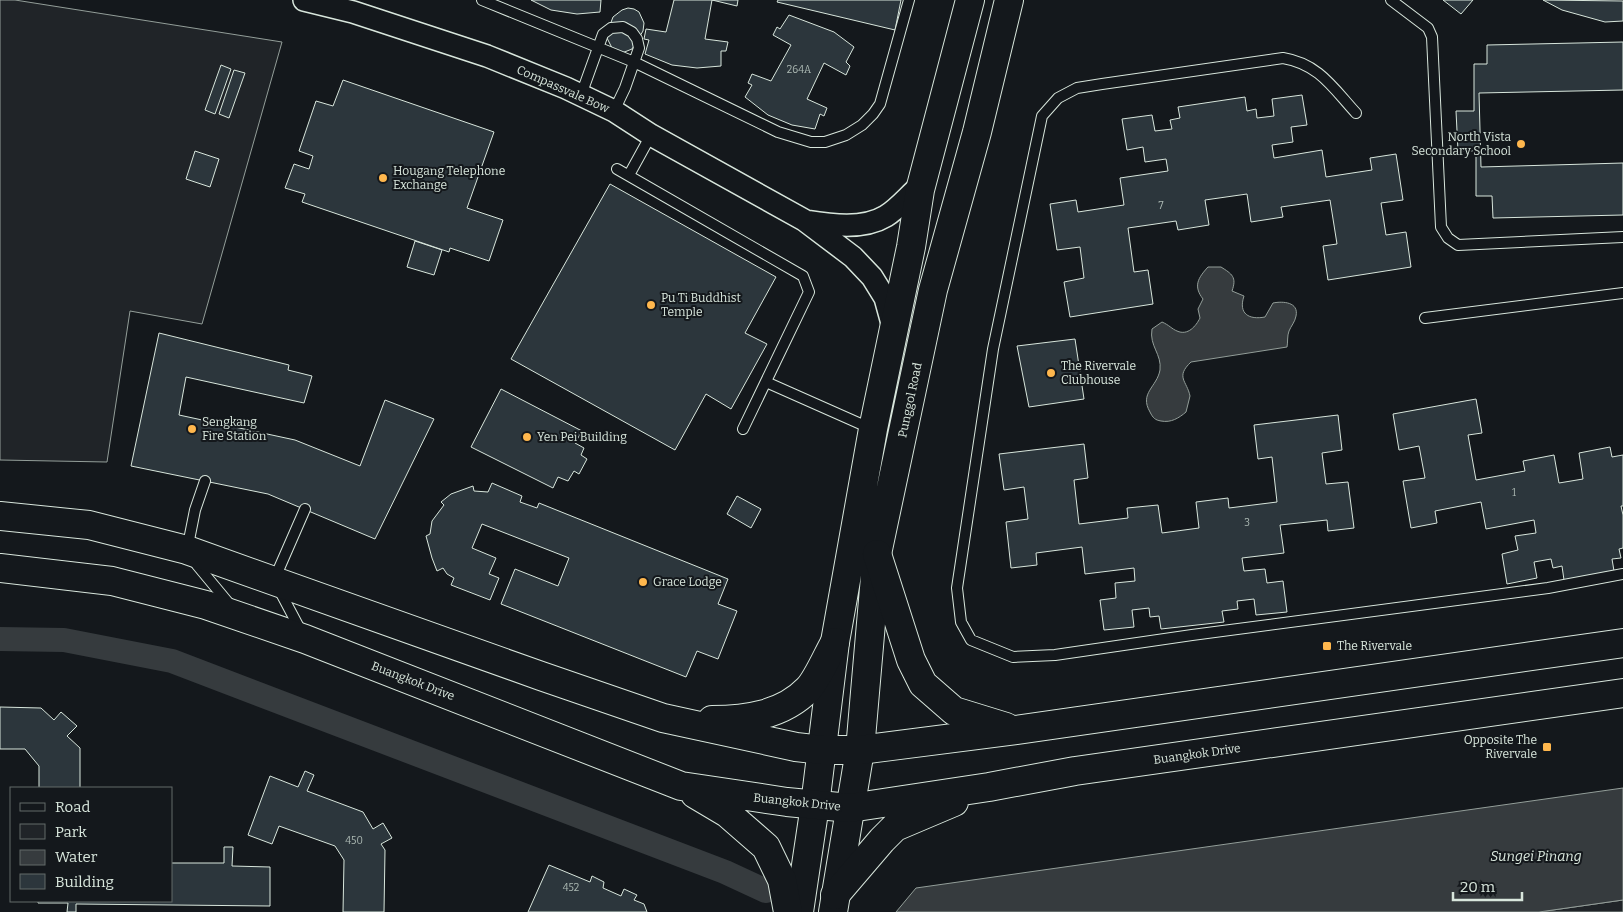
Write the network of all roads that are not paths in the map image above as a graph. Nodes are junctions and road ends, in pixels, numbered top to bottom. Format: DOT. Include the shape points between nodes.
graph roads {
  1 [pos="304,0"];
  2 [pos="482,0"];
  3 [pos="909,0"];
  4 [pos="970,0"];
  5 [pos="1009,0"];
  6 [pos="1391,0"];
  7 [pos="598,47"];
  8 [pos="634,62"];
  9 [pos="581,95"];
  10 [pos="614,111"];
  11 [pos="1356,113"];
  12 [pos="651,135"];
  13 [pos="618,169"];
  14 [pos="629,176"];
  15 [pos="921,185"];
  16 [pos="804,220"];
  17 [pos="1623,236"];
  18 [pos="1623,293"];
  19 [pos="1424,318"];
  20 [pos="894,330"];
  21 [pos="766,382"];
  22 [pos="743,429"];
  23 [pos="873,429"];
  24 [pos="205,481"];
  25 [pos="305,509"];
  26 [pos="0,516"];
  27 [pos="187,550"];
  28 [pos="877,554"];
  29 [pos="0,568"];
  30 [pos="1623,574"];
  31 [pos="274,580"];
  32 [pos="239,616"];
  33 [pos="305,639"];
  34 [pos="835,642"];
  35 [pos="1623,643"];
  36 [pos="1623,693"];
  37 [pos="663,718"];
  38 [pos="1016,730"];
  39 [pos="822,750"];
  40 [pos="860,750"];
  41 [pos="681,786"];
  42 [pos="990,787"];
  43 [pos="815,805"];
  44 [pos="850,808"];
  45 [pos="834,903"];
  46 [pos="788,912"];
  47 [pos="798,912"];
  1 -- 9 [label="street, Compassvale Bow" via="352,12 486,56"];
  2 -- 7 [label="lane"];
  3 -- 8 [label="lane" via="880,104 862,125 825,142 811,142 778,132"];
  4 -- 15 [label="main road"];
  5 -- 28 [label="main road, Punggol Road" via="977,132 933,290"];
  6 -- 17 [label="lane" via="1428,28 1432,37 1441,227 1448,238 1458,244"];
  7 -- 8 [label="lane"];
  7 -- 8 [label="lane" via="603,34 611,28 623,28 637,39 639,48"];
  7 -- 9 [label="lane"];
  8 -- 10 [label="lane"];
  9 -- 10 [label="street, Compassvale Bow"];
  10 -- 12 [label="street, Compassvale Bow"];
  11 -- 30 [label="lane" via="1320,74 1296,60 1283,58 1077,88 1058,98 1042,116 993,349 957,588 961,622 971,640 1013,657 1055,655 1548,588"];
  12 -- 14 [label="lane"];
  12 -- 16 [label="street, Compassvale Bow"];
  13 -- 14 [label="lane"];
  14 -- 21 [label="lane" via="802,276 809,292"];
  15 -- 16 [label="street, Compassvale Bow" via="885,216 868,223 830,225"];
  15 -- 20 [label="main road"];
  16 -- 20 [label="street, Compassvale Bow" via="872,277 885,298"];
  18 -- 19 [label="lane"];
  20 -- 23 [label="main road"];
  21 -- 22 [label="lane"];
  21 -- 23 [label="lane"];
  23 -- 34 [label="main road"];
  24 -- 27 [label="lane"];
  25 -- 31 [label="lane"];
  26 -- 27 [label="main road" via="89,524"];
  27 -- 31 [label="main road"];
  27 -- 32 [label="lane"];
  28 -- 38 [label="main road" via="911,660 923,684 954,711"];
  28 -- 40 [label="main road, Punggol Road"];
  29 -- 32 [label="main road, Buangkok Drive" via="112,581"];
  31 -- 33 [label="lane"];
  31 -- 37 [label="main road"];
  32 -- 33 [label="main road, Buangkok Drive"];
  33 -- 41 [label="main road, Buangkok Drive"];
  34 -- 37 [label="main road" via="809,688 788,705 760,716 714,720"];
  34 -- 39 [label="main road"];
  35 -- 38 [label="main road"];
  36 -- 42 [label="main road, Buangkok Drive" via="1084,770"];
  37 -- 39 [label="main road"];
  38 -- 40 [label="main road"];
  39 -- 40 [label="main road"];
  39 -- 43 [label="main road"];
  40 -- 44 [label="main road, Punggol Road"];
  41 -- 43 [label="main road, Buangkok Drive"];
  41 -- 46 [label="main road" via="727,813 766,847 782,880"];
  42 -- 44 [label="main road, Buangkok Drive"];
  42 -- 45 [label="main road" via="895,827"];
  43 -- 44 [label="main road, Buangkok Drive"];
  43 -- 47 [label="main road"];
  44 -- 45 [label="main road, Punggol Road"];
}
